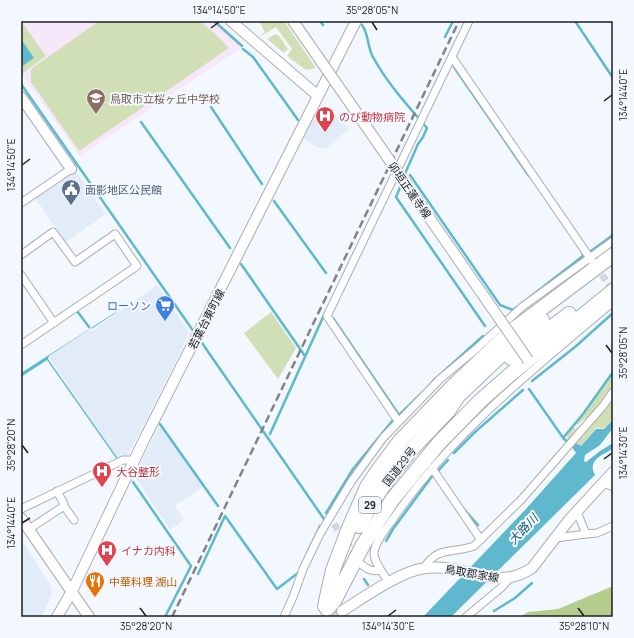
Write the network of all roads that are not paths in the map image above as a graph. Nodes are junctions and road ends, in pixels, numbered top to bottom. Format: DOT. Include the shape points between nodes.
graph roads {
  1 [pos="231,21"];
  2 [pos="293,21"];
  3 [pos="356,21"];
  4 [pos="469,21"];
  5 [pos="452,57"];
  6 [pos="318,96"];
  7 [pos="23,102"];
  8 [pos="71,169"];
  9 [pos="21,203"];
  10 [pos="613,241"];
  11 [pos="21,255"];
  12 [pos="613,255"];
  13 [pos="591,259"];
  14 [pos="613,264"];
  15 [pos="21,275"];
  16 [pos="613,282"];
  17 [pos="610,297"];
  18 [pos="54,323"];
  19 [pos="509,333"];
  20 [pos="21,345"];
  21 [pos="528,360"];
  22 [pos="613,392"];
  23 [pos="448,410"];
  24 [pos="398,421"];
  25 [pos="134,460"];
  26 [pos="432,468"];
  27 [pos="613,472"];
  28 [pos="602,482"];
  29 [pos="613,487"];
  30 [pos="57,492"];
  31 [pos="64,506"];
  32 [pos="21,509"];
  33 [pos="577,512"];
  34 [pos="21,518"];
  35 [pos="74,520"];
  36 [pos="613,526"];
  37 [pos="29,529"];
  38 [pos="586,534"];
  39 [pos="556,538"];
  40 [pos="480,540"];
  41 [pos="362,565"];
  42 [pos="424,568"];
  43 [pos="381,570"];
  44 [pos="509,578"];
  45 [pos="389,583"];
  46 [pos="72,591"];
  47 [pos="342,611"];
  48 [pos="324,612"];
  49 [pos="57,617"];
  50 [pos="89,617"];
  51 [pos="284,617"];
  52 [pos="466,617"];
  1 -- 6 [label="main road"];
  2 -- 19 [label="main road, 卯垣正蓮寺線, bridge"];
  3 -- 6 [label="main road, 若葉台東町線"];
  4 -- 5 [label="street"];
  5 -- 13 [label="street"];
  5 -- 24 [label="street" via="327,316"];
  6 -- 25 [label="main road, 若葉台東町線"];
  7 -- 8 [label="main road"];
  8 -- 9 [label="street"];
  10 -- 13 [label="street"];
  11 -- 18 [label="street" via="54,232 75,262 115,234 137,266"];
  12 -- 19 [label="highway"];
  13 -- 24 [label="street" via="522,307 440,379"];
  14 -- 23 [label="highway, 国道29号 / 29" via="530,330 458,396"];
  15 -- 18 [label="street"];
  16 -- 23 [label="highway, 国道29号 / 29" via="536,338"];
  17 -- 21 [label="highway"];
  17 -- 26 [label="street" via="475,422"];
  18 -- 20 [label="street"];
  19 -- 21 [label="main road, 卯垣正蓮寺線, bridge"];
  19 -- 48 [label="highway" via="418,422 376,472 349,528 333,570"];
  21 -- 48 [label="highway" via="480,401 439,443 392,500 358,553 334,601"];
  22 -- 40 [label="street" via="521,500"];
  23 -- 48 [label="highway, 国道29号 / 29" via="411,450 375,498 344,555"];
  24 -- 51 [label="street" via="351,482 332,521 320,534"];
  25 -- 30 [label="street" via="123,460"];
  25 -- 46 [label="main road, 若葉台東町線"];
  26 -- 40 [label="street"];
  26 -- 43 [label="street" via="405,501 376,546 374,556"];
  27 -- 28 [label="main road, 鳥取郡家線"];
  28 -- 29 [label="street"];
  28 -- 33 [label="main road, 鳥取郡家線"];
  30 -- 31 [label="street"];
  30 -- 32 [label="street"];
  31 -- 35 [label="street"];
  31 -- 37 [label="street"];
  33 -- 38 [label="street"];
  33 -- 39 [label="main road, 鳥取郡家線"];
  34 -- 37 [label="main road"];
  36 -- 38 [label="street" via="597,533"];
  37 -- 46 [label="main road"];
  38 -- 39 [label="street"];
  39 -- 44 [label="main road, 鳥取郡家線" via="532,568"];
  40 -- 42 [label="street" via="465,550 452,550 432,556"];
  41 -- 43 [label="street" via="367,570"];
  42 -- 44 [label="main road, 鳥取郡家線" via="456,569 494,578"];
  42 -- 45 [label="main road, 鳥取郡家線"];
  43 -- 45 [label="street"];
  44 -- 52 [label="street"];
  45 -- 47 [label="main road, 鳥取郡家線"];
  46 -- 49 [label="main road, 若葉台東町線"];
  46 -- 50 [label="main road"];
}
